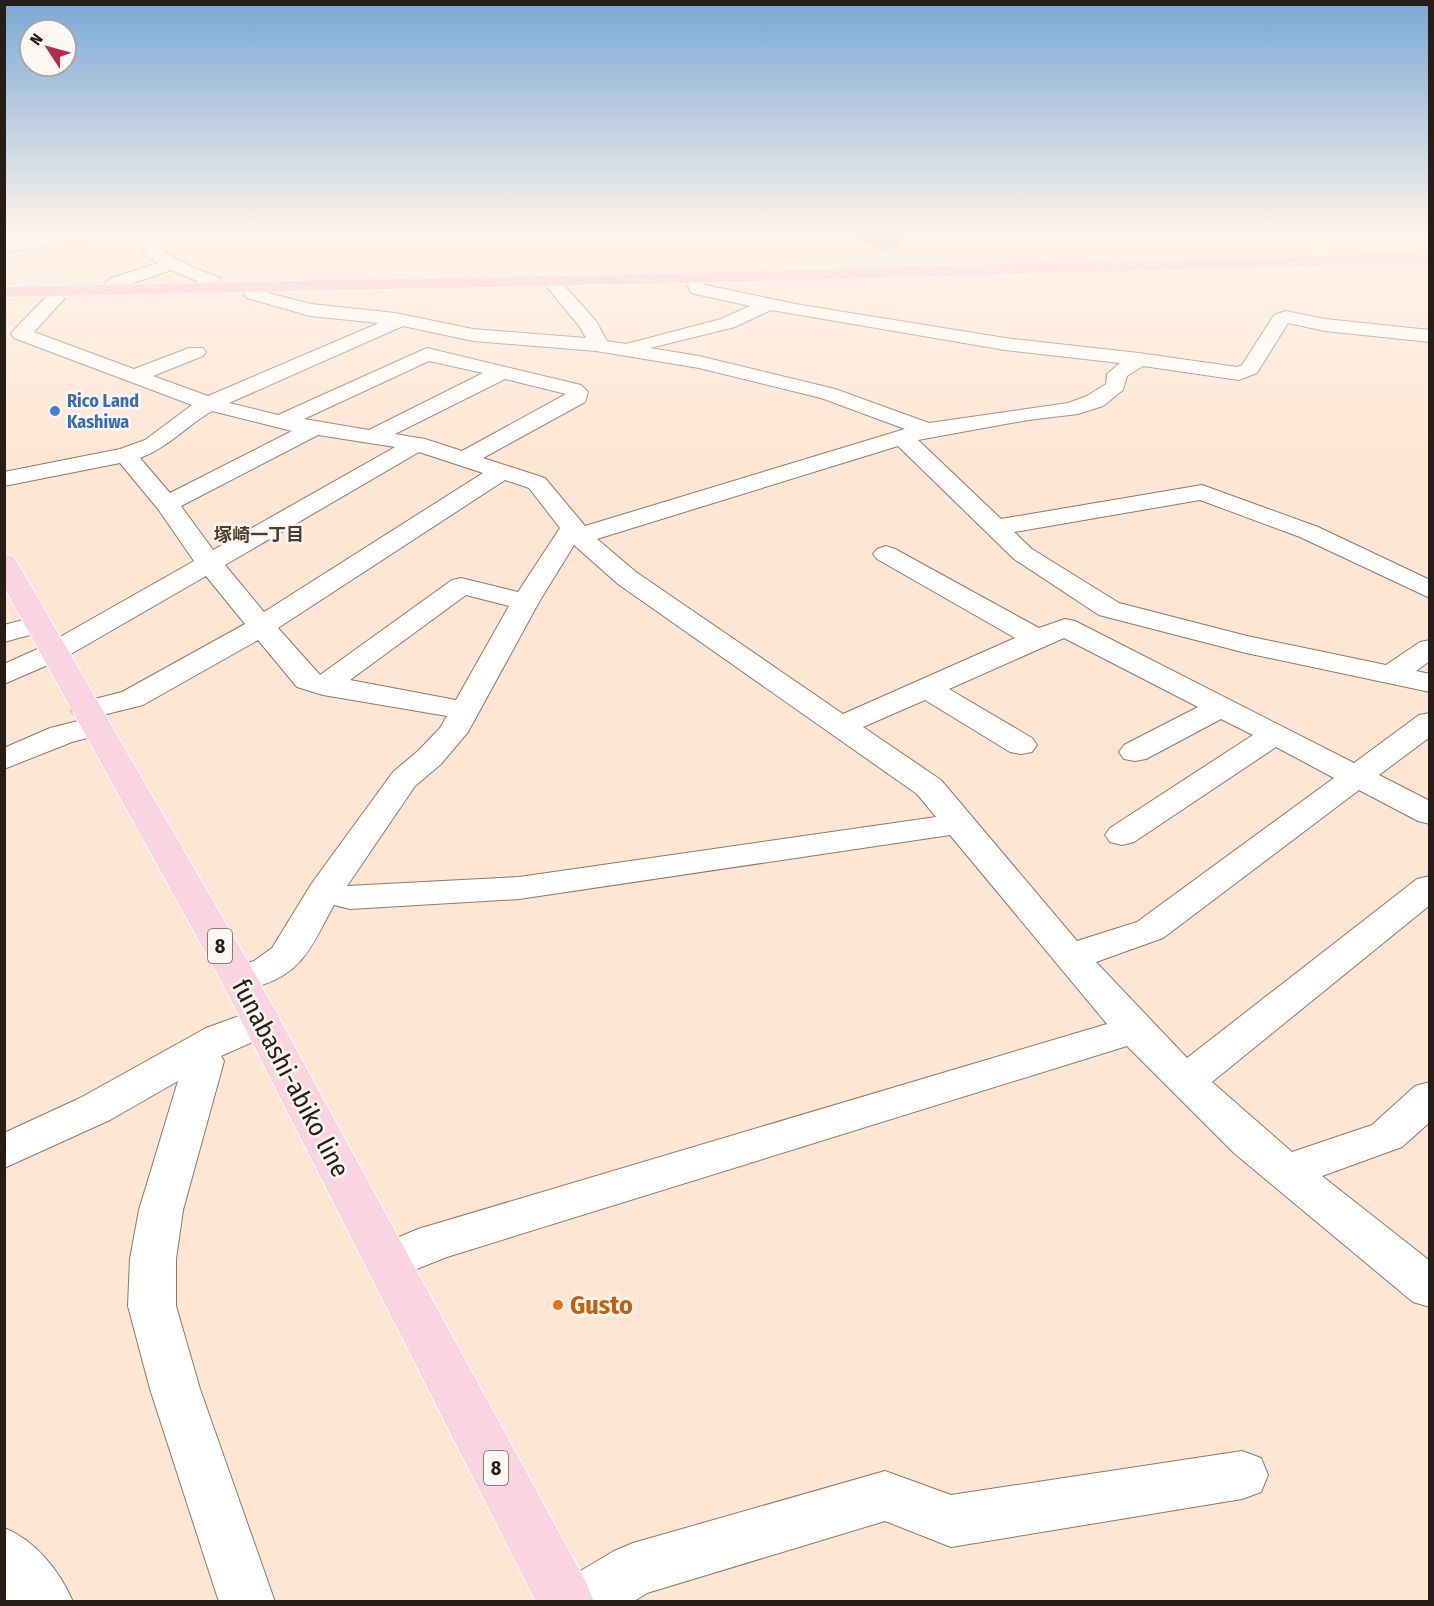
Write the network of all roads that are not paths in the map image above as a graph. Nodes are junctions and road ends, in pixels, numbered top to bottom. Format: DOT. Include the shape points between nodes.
graph roads {
  1 [pos="44,308"];
  2 [pos="303,308"];
  3 [pos="574,308"];
  4 [pos="761,308"];
  5 [pos="788,308"];
  6 [pos="400,320"];
  7 [pos="13,336"];
  8 [pos="1430,336"];
  9 [pos="599,345"];
  10 [pos="624,349"];
  11 [pos="196,352"];
  12 [pos="1139,359"];
  13 [pos="502,372"];
  14 [pos="134,376"];
  15 [pos="208,404"];
  16 [pos="281,422"];
  17 [pos="314,428"];
  18 [pos="915,434"];
  19 [pos="371,437"];
  20 [pos="417,444"];
  21 [pos="125,455"];
  22 [pos="464,459"];
  23 [pos="503,471"];
  24 [pos="4,479"];
  25 [pos="167,504"];
  26 [pos="997,527"];
  27 [pos="576,532"];
  28 [pos="886,554"];
  29 [pos="209,563"];
  30 [pos="6,567"];
  31 [pos="1430,590"];
  32 [pos="525,602"];
  33 [pos="263,625"];
  34 [pos="32,637"];
  35 [pos="1037,639"];
  36 [pos="1430,648"];
  37 [pos="4,675"];
  38 [pos="1391,675"];
  39 [pos="1430,684"];
  40 [pos="322,686"];
  41 [pos="926,688"];
  42 [pos="1220,707"];
  43 [pos="462,710"];
  44 [pos="91,718"];
  45 [pos="1430,722"];
  46 [pos="841,726"];
  47 [pos="1274,735"];
  48 [pos="1021,745"];
  49 [pos="1135,752"];
  50 [pos="4,760"];
  51 [pos="1354,777"];
  52 [pos="1430,814"];
  53 [pos="961,823"];
  54 [pos="1122,835"];
  55 [pos="1430,887"];
  56 [pos="325,891"];
  57 [pos="1070,957"];
  58 [pos="239,979"];
  59 [pos="261,1022"];
  60 [pos="1136,1029"];
  61 [pos="195,1053"];
  62 [pos="1186,1081"];
  63 [pos="1430,1097"];
  64 [pos="5,1150"];
  65 [pos="1286,1171"];
  66 [pos="389,1261"];
  67 [pos="1430,1288"];
  68 [pos="1242,1475"];
  69 [pos="4,1554"];
  70 [pos="45,1602"];
  71 [pos="247,1602"];
  72 [pos="566,1602"];
  73 [pos="582,1602"];
  1 -- 7 [label="street"];
  2 -- 6 [label="street"];
  3 -- 9 [label="street"];
  4 -- 10 [label="street" via="728,323"];
  5 -- 12 [label="street" via="1005,344"];
  6 -- 9 [label="street" via="473,335"];
  6 -- 15 [label="street"];
  7 -- 14 [label="street"];
  8 -- 12 [label="street" via="1286,317 1250,369 1239,374"];
  9 -- 10 [label="street"];
  10 -- 18 [label="street" via="804,386"];
  11 -- 14 [label="street"];
  12 -- 18 [label="street" via="1117,374 1116,386 1095,401 1070,409"];
  13 -- 16 [label="street" via="427,354"];
  13 -- 19 [label="street"];
  13 -- 22 [label="street" via="574,389 577,397"];
  14 -- 15 [label="street"];
  15 -- 16 [label="street"];
  15 -- 21 [label="street" via="153,445"];
  16 -- 17 [label="street"];
  17 -- 19 [label="street"];
  17 -- 25 [label="street"];
  18 -- 26 [label="street"];
  18 -- 27 [label="street"];
  19 -- 20 [label="street"];
  20 -- 22 [label="street"];
  20 -- 29 [label="street"];
  21 -- 24 [label="street"];
  21 -- 25 [label="street"];
  22 -- 23 [label="street"];
  23 -- 27 [label="street" via="537,483"];
  23 -- 33 [label="street"];
  25 -- 29 [label="street"];
  26 -- 31 [label="street" via="1202,492 1309,532"];
  26 -- 38 [label="street" via="1023,554 1109,609"];
  27 -- 32 [label="street"];
  27 -- 46 [label="street" via="627,578"];
  28 -- 35 [label="street"];
  29 -- 33 [label="street"];
  29 -- 34 [label="street"];
  30 -- 34 [label="main road, funabashi-abiko line / 8"];
  32 -- 40 [label="street" via="461,586"];
  32 -- 43 [label="street"];
  33 -- 40 [label="street" via="307,681"];
  33 -- 44 [label="street"];
  34 -- 37 [label="street"];
  34 -- 44 [label="main road, funabashi-abiko line / 8"];
  35 -- 41 [label="street"];
  35 -- 42 [label="street" via="1065,627"];
  36 -- 38 [label="street"];
  38 -- 39 [label="street"];
  40 -- 43 [label="street"];
  41 -- 46 [label="street"];
  41 -- 48 [label="street"];
  42 -- 47 [label="street"];
  42 -- 49 [label="street"];
  43 -- 56 [label="street" via="453,732 404,779"];
  44 -- 50 [label="street"];
  44 -- 58 [label="main road, funabashi-abiko line / 8"];
  45 -- 51 [label="street"];
  46 -- 53 [label="street" via="929,787"];
  47 -- 51 [label="street"];
  47 -- 54 [label="street"];
  51 -- 52 [label="street"];
  51 -- 57 [label="street" via="1150,930"];
  53 -- 56 [label="street" via="519,888 350,898"];
  53 -- 57 [label="street"];
  55 -- 62 [label="street"];
  56 -- 58 [label="street" via="285,957 267,970"];
  57 -- 60 [label="street"];
  58 -- 59 [label="main road, funabashi-abiko line / 8"];
  59 -- 61 [label="street"];
  59 -- 66 [label="main road, funabashi-abiko line / 8"];
  60 -- 62 [label="street"];
  60 -- 66 [label="street" via="434,1242"];
  61 -- 64 [label="street" via="94,1109"];
  61 -- 71 [label="street" via="204,1061 161,1210 153,1259 152,1306 175,1389"];
  62 -- 65 [label="street"];
  63 -- 65 [label="street" via="1387,1136"];
  65 -- 67 [label="street"];
  66 -- 72 [label="main road, funabashi-abiko line / 8"];
  68 -- 73 [label="street" via="951,1521 885,1496 633,1570"];
  69 -- 70 [label="street"];
}
